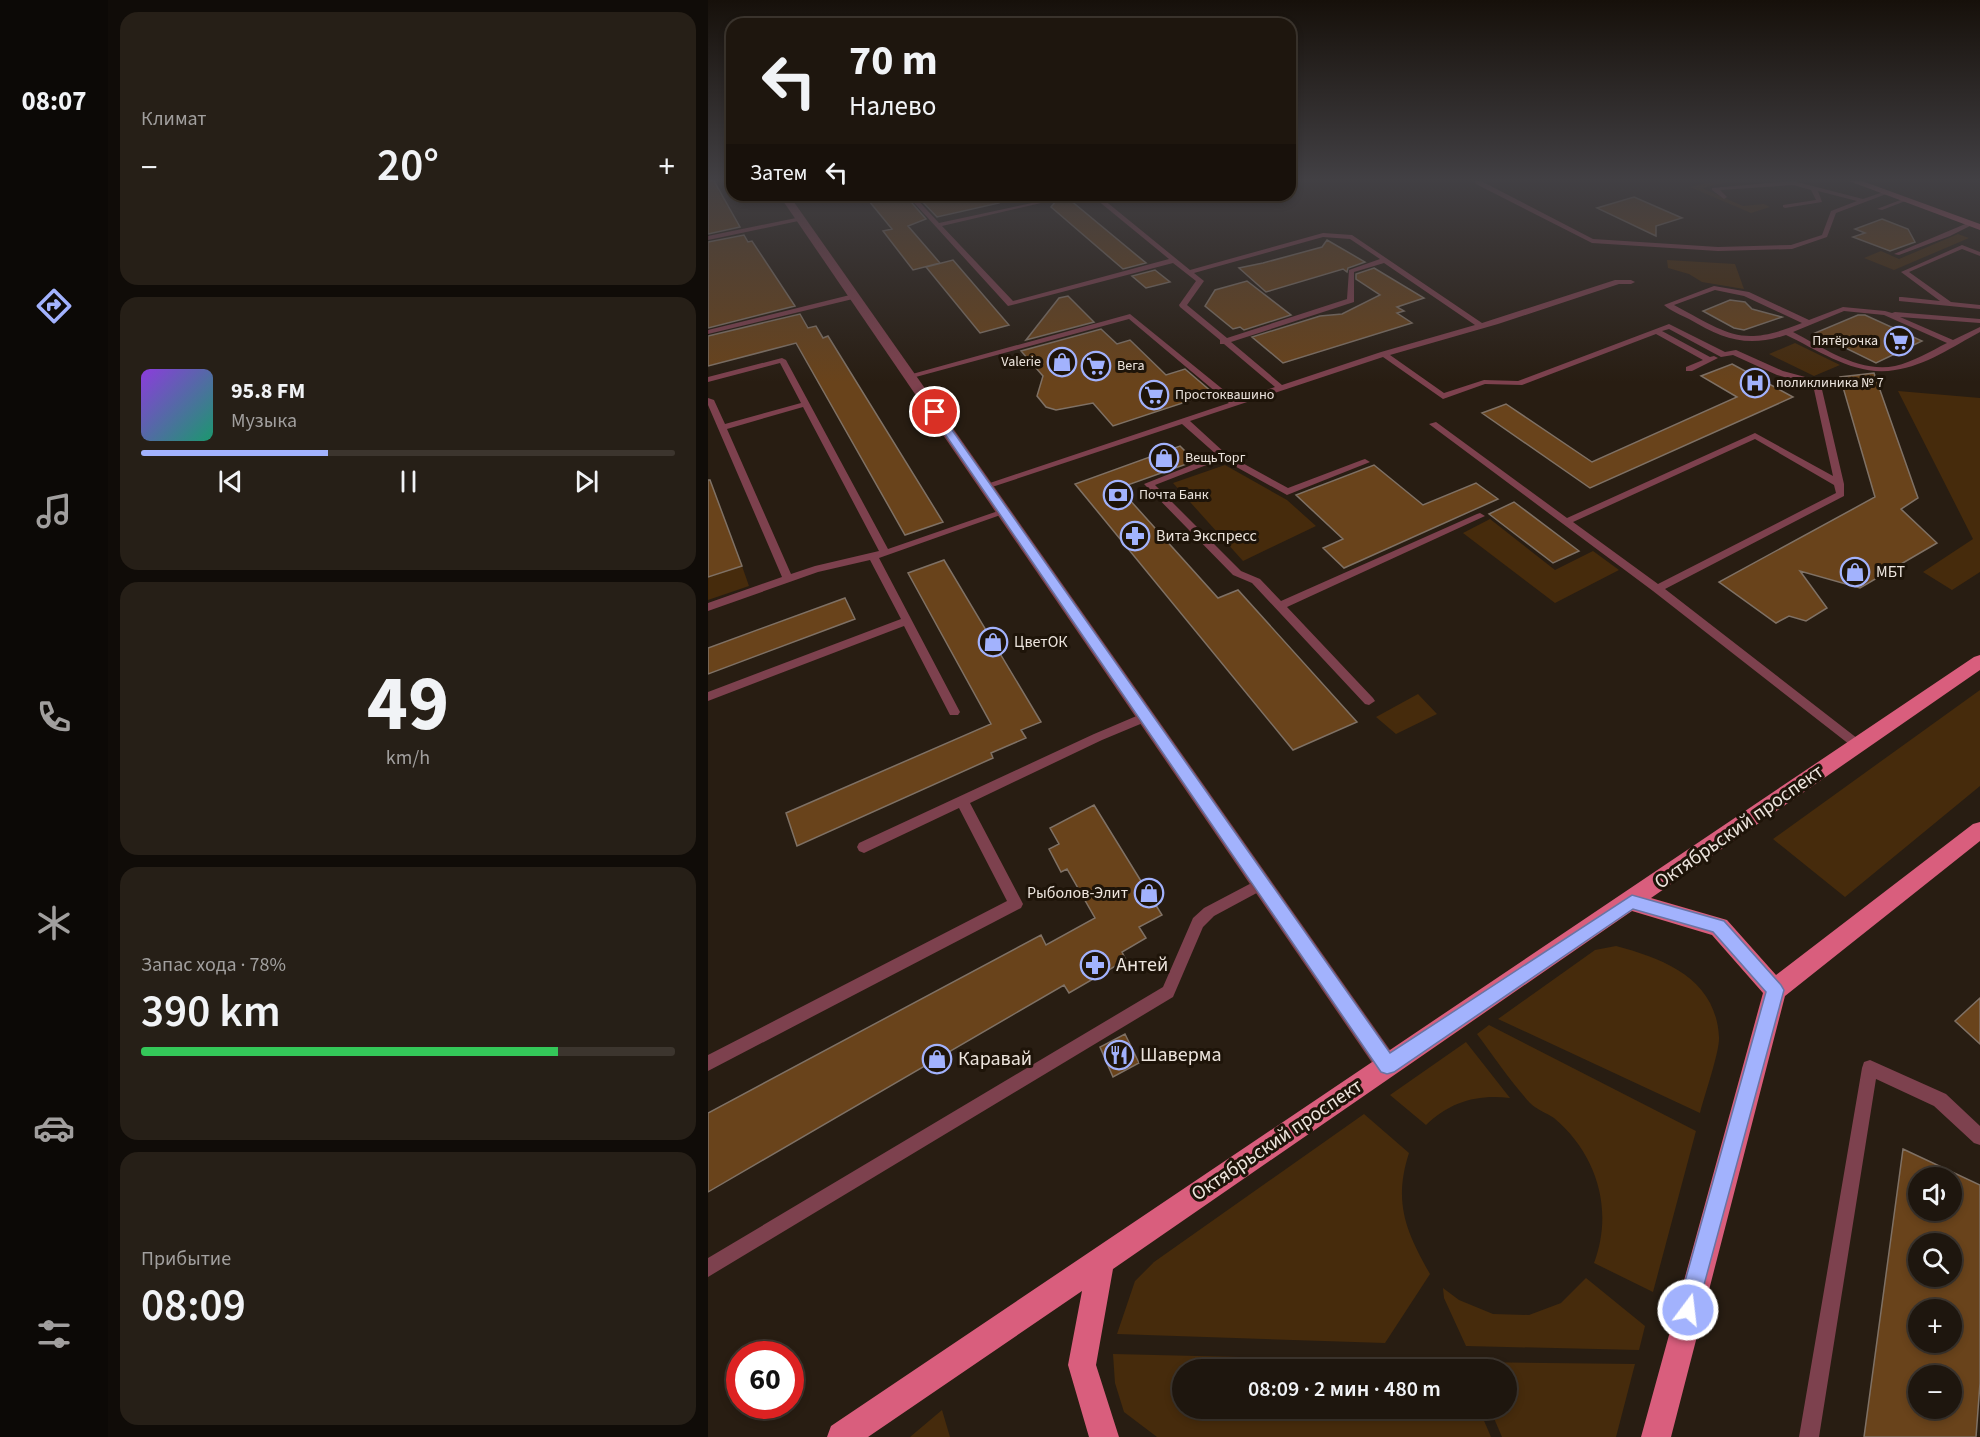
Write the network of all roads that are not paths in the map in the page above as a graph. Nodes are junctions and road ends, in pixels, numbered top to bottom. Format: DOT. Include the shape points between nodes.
graph roads {
  1 [pos="821,248"];
  2 [pos="959,248"];
  3 [pos="1160,248"];
  4 [pos="1276,248"];
  5 [pos="1367,248"];
  6 [pos="1703,248"];
  7 [pos="1788,248"];
  8 [pos="1913,248"];
  9 [pos="1960,248"];
  10 [pos="1965,248"];
  11 [pos="1897,254"];
  12 [pos="1980,254"];
  13 [pos="1175,260"];
  14 [pos="1385,261"];
  15 [pos="1190,272"];
  16 [pos="1631,282"];
  17 [pos="854,296"];
  18 [pos="1902,299"];
  19 [pos="1949,304"];
  20 [pos="1980,307"];
  21 [pos="1885,313"];
  22 [pos="1980,321"];
  23 [pos="1808,323"];
  24 [pos="1481,326"];
  25 [pos="1980,329"];
  26 [pos="1656,331"];
  27 [pos="708,332"];
  28 [pos="1787,332"];
  29 [pos="1223,342"];
  30 [pos="1952,342"];
  31 [pos="1384,354"];
  32 [pos="1724,355"];
  33 [pos="1709,360"];
  34 [pos="1689,369"];
  35 [pos="909,376"];
  36 [pos="708,380"];
  37 [pos="1281,388"];
  38 [pos="710,400"];
  39 [pos="1234,403"];
  40 [pos="806,404"];
  41 [pos="1184,420"];
  42 [pos="1433,424"];
  43 [pos="722,428"];
  44 [pos="1223,456"];
  45 [pos="1365,462"];
  46 [pos="1839,484"];
  47 [pos="986,486"];
  48 [pos="1004,512"];
  49 [pos="1480,516"];
  50 [pos="1566,522"];
  51 [pos="879,554"];
  52 [pos="788,578"];
  53 [pos="1657,589"];
  54 [pos="1280,606"];
  55 [pos="708,607"];
  56 [pos="907,621"];
  57 [pos="1980,661"];
  58 [pos="708,697"];
  59 [pos="1369,700"];
  60 [pos="954,712"];
  61 [pos="1146,717"];
  62 [pos="1858,745"];
  63 [pos="962,801"];
  64 [pos="1980,830"];
  65 [pos="864,848"];
  66 [pos="1261,884"];
  67 [pos="1632,902"];
  68 [pos="1775,990"];
  69 [pos="708,1063"];
  70 [pos="1387,1065"];
  71 [pos="1980,1137"];
  72 [pos="1101,1261"];
  73 [pos="708,1268"];
  74 [pos="842,1437"];
  75 [pos="1104,1437"];
  76 [pos="1656,1437"];
  77 [pos="1809,1437"];
  1 -- 17 [label="street"];
  2 -- 13 [label="lane" via="1011,304"];
  3 -- 13 [label="lane"];
  4 -- 15 [label="lane"];
  5 -- 14 [label="lane"];
  6 -- 7 [label="lane"];
  8 -- 11 [label="lane"];
  9 -- 19 [label="lane" via="1904,272"];
  10 -- 12 [label="lane"];
  13 -- 15 [label="lane"];
  14 -- 24 [label="lane"];
  14 -- 29 [label="lane" via="1351,271 1352,300"];
  15 -- 29 [label="lane" via="1200,281 1183,305"];
  16 -- 24 [label="lane" via="1618,282"];
  17 -- 27 [label="lane"];
  17 -- 35 [label="street"];
  18 -- 19 [label="lane"];
  19 -- 20 [label="lane"];
  21 -- 22 [label="lane"];
  21 -- 23 [label="lane" via="1843,309"];
  21 -- 30 [label="lane"];
  23 -- 28 [label="lane"];
  23 -- 28 [label="lane" via="1746,294 1714,288 1668,305 1738,339 1766,340"];
  24 -- 31 [label="lane"];
  25 -- 30 [label="lane"];
  26 -- 31 [label="lane" via="1519,382 1484,382 1443,396"];
  26 -- 32 [label="lane" via="1669,326"];
  26 -- 33 [label="lane"];
  28 -- 30 [label="lane" via="1852,363 1877,369 1899,368"];
  29 -- 37 [label="lane"];
  31 -- 37 [label="lane"];
  32 -- 33 [label="lane"];
  32 -- 46 [label="lane" via="1733,352 1780,373 1817,383"];
  33 -- 34 [label="lane"];
  35 -- 39 [label="lane" via="1130,316"];
  35 -- 47 [label="street"];
  36 -- 40 [label="lane" via="782,360"];
  37 -- 39 [label="lane"];
  38 -- 43 [label="lane"];
  39 -- 41 [label="lane"];
  40 -- 43 [label="lane"];
  40 -- 51 [label="lane"];
  41 -- 44 [label="lane"];
  41 -- 47 [label="lane"];
  42 -- 50 [label="lane"];
  43 -- 52 [label="lane"];
  44 -- 45 [label="lane" via="1287,492"];
  44 -- 54 [label="lane" via="1149,484 1237,573 1256,581"];
  46 -- 50 [label="lane" via="1755,436"];
  46 -- 53 [label="lane" via="1841,494"];
  47 -- 48 [label="street"];
  48 -- 51 [label="lane"];
  48 -- 61 [label="street"];
  49 -- 54 [label="lane"];
  50 -- 53 [label="lane"];
  51 -- 52 [label="lane"];
  51 -- 56 [label="lane"];
  52 -- 55 [label="lane"];
  53 -- 62 [label="lane"];
  54 -- 59 [label="lane"];
  56 -- 58 [label="lane"];
  56 -- 60 [label="lane"];
  57 -- 62 [label="main road, Октябрьский проспект"];
  61 -- 63 [label="lane"];
  61 -- 66 [label="street"];
  62 -- 67 [label="main road, Октябрьский проспект"];
  63 -- 65 [label="lane"];
  63 -- 69 [label="lane" via="1016,904"];
  64 -- 68 [label="main road"];
  66 -- 70 [label="street"];
  66 -- 73 [label="lane" via="1209,912 1198,923 1168,992"];
  67 -- 68 [label="main road" via="1719,927"];
  67 -- 70 [label="main road, Октябрьский проспект"];
  68 -- 76 [label="main road"];
  70 -- 72 [label="main road, Октябрьский проспект"];
  71 -- 77 [label="lane" via="1940,1100 1870,1068"];
  72 -- 74 [label="main road, Октябрьский проспект"];
  72 -- 75 [label="main road" via="1082,1365"];
}
